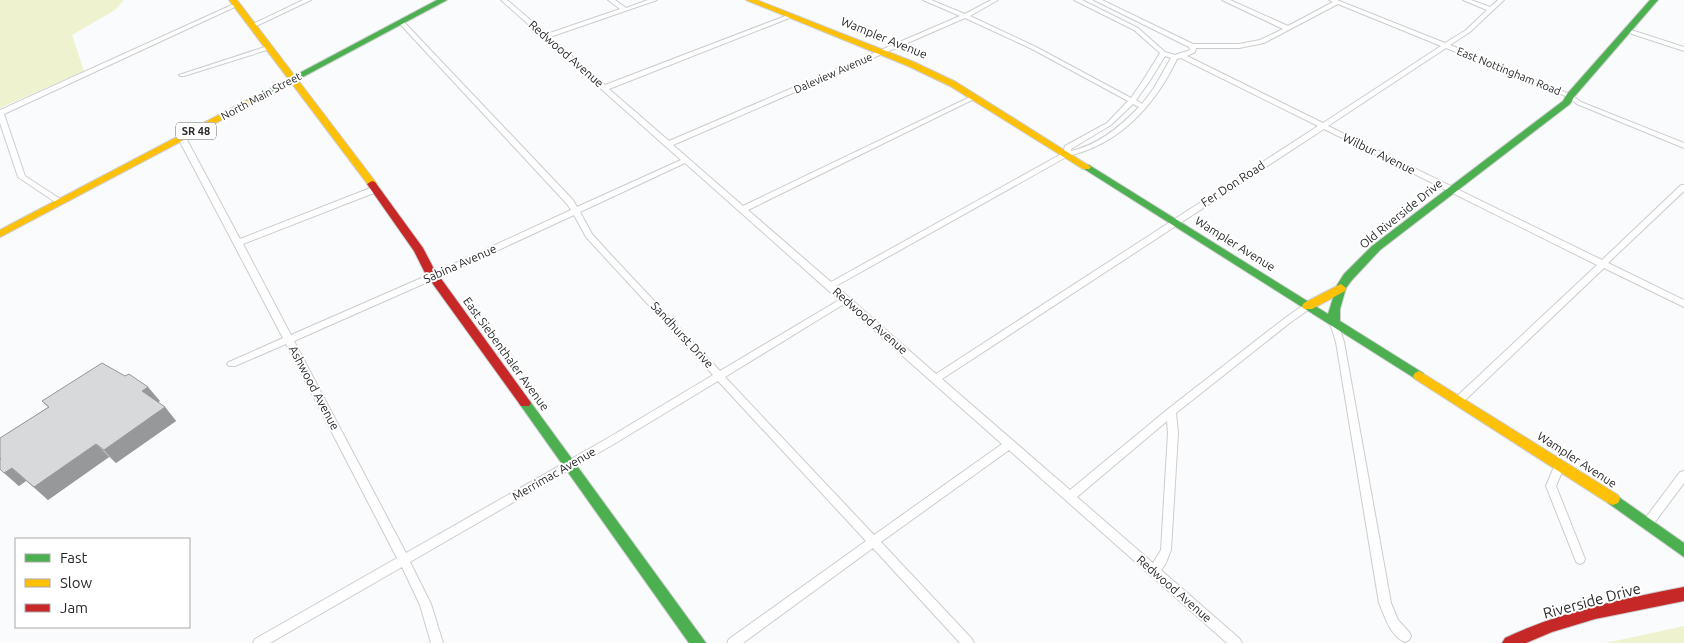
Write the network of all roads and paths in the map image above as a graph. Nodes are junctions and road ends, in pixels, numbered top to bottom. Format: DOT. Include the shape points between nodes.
graph roads {
  1 [pos="308,0"];
  2 [pos="443,0"];
  3 [pos="504,0"];
  4 [pos="611,0"];
  5 [pos="654,0"];
  6 [pos="750,0"];
  7 [pos="926,0"];
  8 [pos="995,0"];
  9 [pos="1077,0"];
  10 [pos="1097,0"];
  11 [pos="1225,0"];
  12 [pos="1466,0"];
  13 [pos="1501,0"];
  14 [pos="1654,0"];
  15 [pos="1335,1"];
  16 [pos="234,3"];
  17 [pos="1491,9"];
  18 [pos="625,10"];
  19 [pos="790,16"];
  20 [pos="965,16"];
  21 [pos="401,22"];
  22 [pos="252,26"];
  23 [pos="1289,29"];
  24 [pos="1628,31"];
  25 [pos="548,36"];
  26 [pos="1445,45"];
  27 [pos="1192,46"];
  28 [pos="268,48"];
  29 [pos="1684,49"];
  30 [pos="881,52"];
  31 [pos="1163,53"];
  32 [pos="1179,57"];
  33 [pos="182,75"];
  34 [pos="294,79"];
  35 [pos="606,88"];
  36 [pos="1570,96"];
  37 [pos="974,97"];
  38 [pos="1132,101"];
  39 [pos="1143,106"];
  40 [pos="0,113"];
  41 [pos="1322,126"];
  42 [pos="182,138"];
  43 [pos="669,144"];
  44 [pos="1684,146"];
  45 [pos="1066,154"];
  46 [pos="686,160"];
  47 [pos="1684,187"];
  48 [pos="376,189"];
  49 [pos="1453,190"];
  50 [pos="61,202"];
  51 [pos="743,209"];
  52 [pos="576,210"];
  53 [pos="1175,223"];
  54 [pos="0,234"];
  55 [pos="238,243"];
  56 [pos="1602,264"];
  57 [pos="433,276"];
  58 [pos="830,286"];
  59 [pos="1341,288"];
  60 [pos="845,300"];
  61 [pos="1684,304"];
  62 [pos="1308,306"];
  63 [pos="1334,323"];
  64 [pos="288,340"];
  65 [pos="232,364"];
  66 [pos="720,375"];
  67 [pos="936,380"];
  68 [pos="1458,401"];
  69 [pos="1171,412"];
  70 [pos="1010,444"];
  71 [pos="570,465"];
  72 [pos="1560,465"];
  73 [pos="1684,475"];
  74 [pos="1070,496"];
  75 [pos="1648,523"];
  76 [pos="875,542"];
  77 [pos="1684,551"];
  78 [pos="1580,559"];
  79 [pos="404,560"];
  80 [pos="1154,571"];
  81 [pos="1684,594"];
  82 [pos="1406,636"];
  83 [pos="259,643"];
  84 [pos="437,643"];
  85 [pos="698,643"];
  86 [pos="733,643"];
  87 [pos="968,643"];
  88 [pos="1236,643"];
  89 [pos="1510,643"];
  1 -- 22 [label="street"];
  2 -- 21 [label="street, North Main Street / SR 48"];
  3 -- 25 [label="street, Redwood Avenue"];
  4 -- 18 [label="street"];
  5 -- 18 [label="street"];
  6 -- 19 [label="street, Wampler Avenue"];
  7 -- 20 [label="street"];
  8 -- 20 [label="street, Daleview Avenue"];
  9 -- 31 [label="street" via="1136,29"];
  10 -- 27 [label="street"];
  11 -- 23 [label="street"];
  12 -- 17 [label="street"];
  13 -- 17 [label="street, Fer Don Road"];
  14 -- 24 [label="street, Old Riverside Drive"];
  15 -- 23 [label="street"];
  15 -- 26 [label="street, East Nottingham Road"];
  16 -- 22 [label="street, East Siebenthaler Avenue"];
  16 -- 40 [label="street"];
  17 -- 26 [label="street, Fer Don Road" via="1468,31"];
  18 -- 25 [label="street"];
  19 -- 30 [label="street, Wampler Avenue"];
  19 -- 35 [label="street"];
  20 -- 30 [label="street, Daleview Avenue"];
  20 -- 38 [label="street" via="1058,60"];
  21 -- 34 [label="street, North Main Street / SR 48"];
  21 -- 52 [label="street, Sandhurst Drive"];
  22 -- 28 [label="street, East Siebenthaler Avenue"];
  23 -- 27 [label="street" via="1270,40 1250,45"];
  24 -- 29 [label="street"];
  24 -- 36 [label="street, Old Riverside Drive"];
  25 -- 35 [label="street, Redwood Avenue"];
  26 -- 36 [label="street, East Nottingham Road"];
  26 -- 41 [label="street, Fer Don Road"];
  27 -- 32 [label="street" via="1193,50"];
  28 -- 33 [label="street"];
  28 -- 34 [label="street, East Siebenthaler Avenue"];
  30 -- 37 [label="street, Wampler Avenue" via="927,70"];
  30 -- 43 [label="street, Daleview Avenue"];
  31 -- 32 [label="street, Wilbur Avenue"];
  31 -- 38 [label="street"];
  32 -- 39 [label="street"];
  32 -- 41 [label="street, Wilbur Avenue"];
  34 -- 42 [label="street, North Main Street / SR 48"];
  34 -- 48 [label="street, East Siebenthaler Avenue"];
  35 -- 43 [label="street, Redwood Avenue"];
  36 -- 44 [label="street, East Nottingham Road" via="1579,103"];
  36 -- 49 [label="street, Old Riverside Drive" via="1567,102"];
  37 -- 45 [label="street, Wampler Avenue"];
  37 -- 51 [label="street"];
  38 -- 39 [label="street"];
  38 -- 45 [label="street" via="1107,125 1068,148"];
  39 -- 45 [label="street" via="1116,132 1078,153"];
  40 -- 50 [label="street" via="22,177"];
  41 -- 49 [label="street, Wilbur Avenue"];
  41 -- 53 [label="street, Fer Don Road"];
  42 -- 50 [label="street, North Main Street / SR 48"];
  42 -- 55 [label="street, Ashwood Avenue"];
  43 -- 46 [label="street, Redwood Avenue"];
  45 -- 53 [label="street, Wampler Avenue"];
  45 -- 58 [label="street"];
  46 -- 51 [label="street, Redwood Avenue"];
  46 -- 52 [label="street, Sabina Avenue"];
  47 -- 56 [label="street"];
  48 -- 55 [label="street"];
  48 -- 57 [label="street, East Siebenthaler Avenue" via="419,250"];
  49 -- 56 [label="street, Wilbur Avenue"];
  49 -- 59 [label="street, Old Riverside Drive" via="1376,248"];
  50 -- 54 [label="street, North Main Street / SR 48"];
  51 -- 58 [label="street, Redwood Avenue"];
  52 -- 57 [label="street, Sabina Avenue"];
  52 -- 66 [label="street, Sandhurst Drive" via="588,235"];
  53 -- 62 [label="street, Wampler Avenue"];
  53 -- 67 [label="street, Fer Don Road"];
  55 -- 64 [label="street, Ashwood Avenue"];
  56 -- 61 [label="street, Wilbur Avenue"];
  56 -- 68 [label="street"];
  57 -- 64 [label="street, Sabina Avenue"];
  57 -- 71 [label="street, East Siebenthaler Avenue"];
  58 -- 60 [label="street, Redwood Avenue"];
  59 -- 62 [label="street"];
  59 -- 63 [label="street, Old Riverside Drive" via="1334,309"];
  60 -- 66 [label="street, Merrimac Avenue"];
  60 -- 67 [label="street, Redwood Avenue"];
  62 -- 63 [label="street, Wampler Avenue"];
  62 -- 69 [label="street"];
  63 -- 68 [label="street, Wampler Avenue"];
  63 -- 82 [label="street, Old Riverside Drive" via="1385,603 1394,624"];
  64 -- 65 [label="street, Sabina Avenue"];
  64 -- 79 [label="street, Ashwood Avenue"];
  66 -- 71 [label="street, Merrimac Avenue"];
  66 -- 76 [label="street, Sandhurst Drive"];
  67 -- 70 [label="street, Redwood Avenue"];
  68 -- 72 [label="street, Wampler Avenue"];
  69 -- 74 [label="street"];
  69 -- 80 [label="street" via="1173,433 1166,550"];
  70 -- 74 [label="street, Redwood Avenue"];
  70 -- 76 [label="street"];
  71 -- 79 [label="street, Merrimac Avenue"];
  71 -- 85 [label="street, East Siebenthaler Avenue"];
  72 -- 75 [label="street, Wampler Avenue"];
  72 -- 78 [label="street" via="1551,486"];
  73 -- 75 [label="street"];
  74 -- 80 [label="street, Redwood Avenue"];
  75 -- 77 [label="street, Wampler Avenue"];
  76 -- 86 [label="street"];
  76 -- 87 [label="street, Sandhurst Drive"];
  79 -- 83 [label="street, Merrimac Avenue"];
  79 -- 84 [label="street, Ashwood Avenue" via="425,604"];
  80 -- 88 [label="street, Redwood Avenue"];
  81 -- 89 [label="street, Riverside Drive" via="1584,615"];
}
